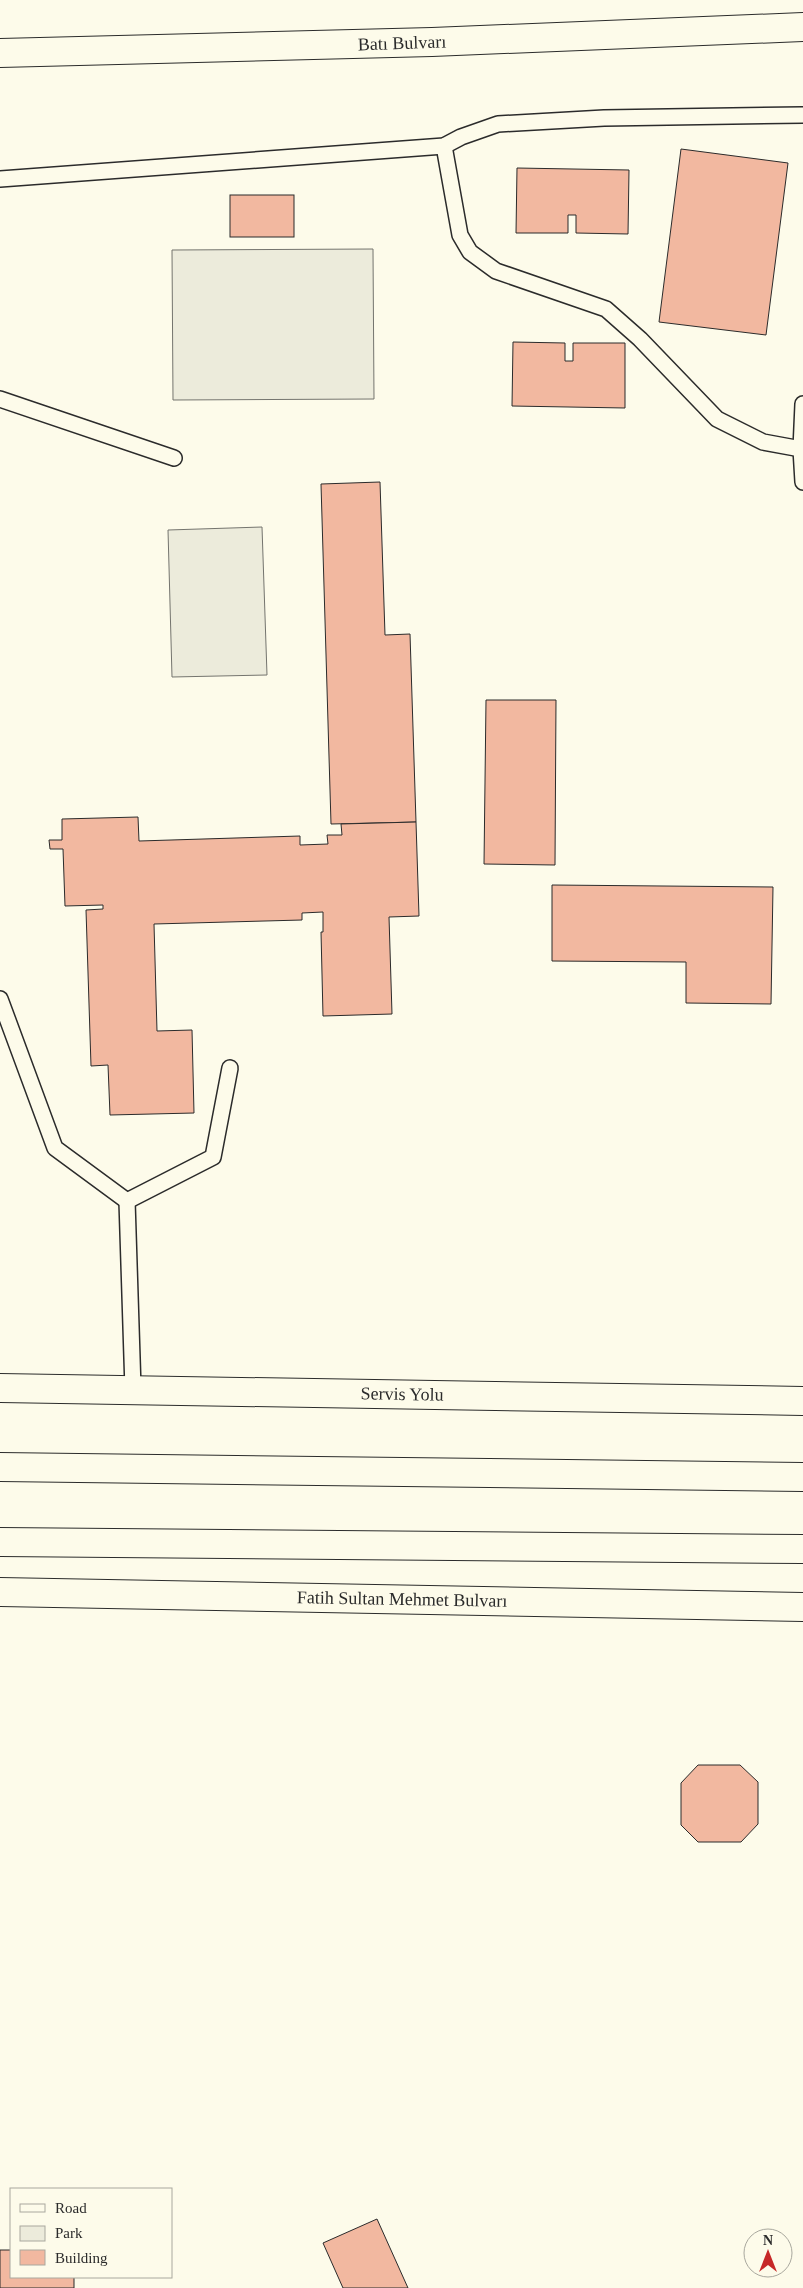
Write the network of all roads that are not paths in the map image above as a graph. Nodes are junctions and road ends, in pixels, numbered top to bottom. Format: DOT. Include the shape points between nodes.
graph roads {
  1 [pos="803,26"];
  2 [pos="0,53"];
  3 [pos="803,115"];
  4 [pos="444,146"];
  5 [pos="0,179"];
  6 [pos="0,400"];
  7 [pos="803,404"];
  8 [pos="801,449"];
  9 [pos="174,458"];
  10 [pos="803,482"];
  11 [pos="0,999"];
  12 [pos="230,1068"];
  13 [pos="128,1201"];
  14 [pos="0,1388"];
  15 [pos="133,1389"];
  16 [pos="803,1402"];
  17 [pos="0,1467"];
  18 [pos="803,1477"];
  19 [pos="0,1542"];
  20 [pos="803,1549"];
  21 [pos="0,1592"];
  22 [pos="803,1607"];
  1 -- 2 [label="main road, Batı Bulvarı" via="432,42"];
  3 -- 4 [label="lane" via="604,118 498,124"];
  4 -- 5 [label="lane"];
  4 -- 8 [label="lane" via="460,235 470,252 496,270 606,309 640,339 717,419 763,442"];
  6 -- 9 [label="lane"];
  7 -- 8 [label="lane"];
  8 -- 10 [label="lane"];
  11 -- 13 [label="lane" via="55,1148"];
  12 -- 13 [label="lane" via="213,1158"];
  13 -- 15 [label="lane"];
  14 -- 15 [label="main road, Servis Yolu"];
  15 -- 16 [label="main road, Servis Yolu"];
  17 -- 18 [label="main road"];
  19 -- 20 [label="main road"];
  21 -- 22 [label="main road, Fatih Sultan Mehmet Bulvarı"];
}
